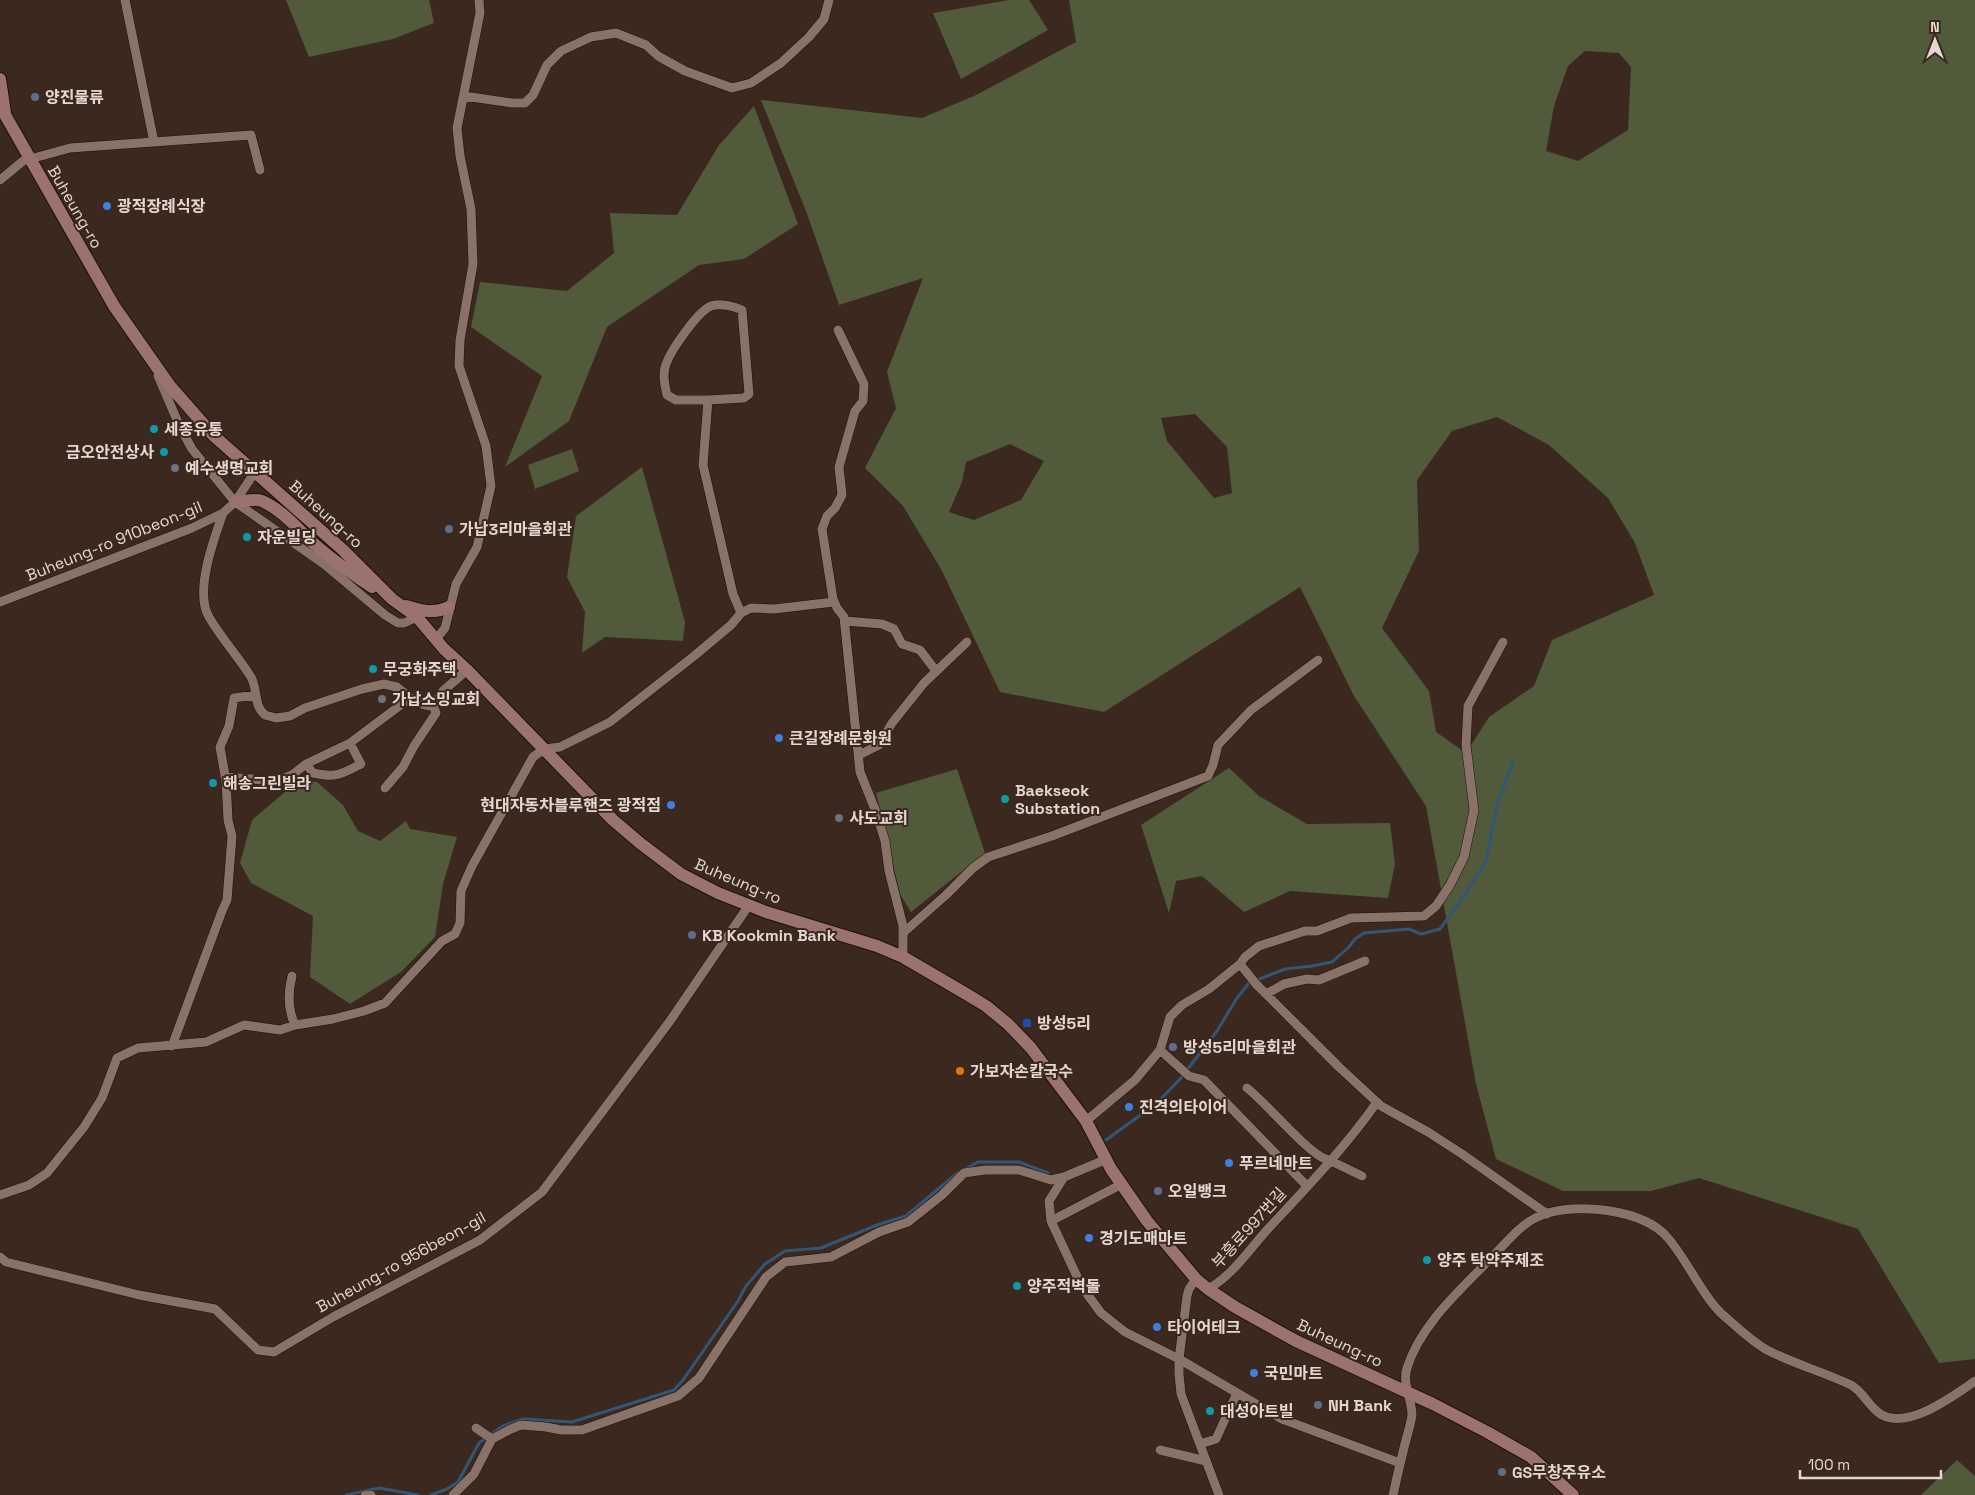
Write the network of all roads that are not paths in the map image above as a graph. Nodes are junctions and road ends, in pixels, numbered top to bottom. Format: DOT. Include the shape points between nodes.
graph roads {
  1 [pos="125,0"];
  2 [pos="479,0"];
  3 [pos="829,0"];
  4 [pos="0,79"];
  5 [pos="464,96"];
  6 [pos="3,110"];
  7 [pos="154,142"];
  8 [pos="30,158"];
  9 [pos="260,170"];
  10 [pos="0,180"];
  11 [pos="838,330"];
  12 [pos="154,365"];
  13 [pos="708,400"];
  14 [pos="255,472"];
  15 [pos="235,502"];
  16 [pos="222,513"];
  17 [pos="397,601"];
  18 [pos="0,602"];
  19 [pos="834,602"];
  20 [pos="449,607"];
  21 [pos="742,613"];
  22 [pos="417,617"];
  23 [pos="845,621"];
  24 [pos="437,638"];
  25 [pos="967,642"];
  26 [pos="1503,642"];
  27 [pos="1318,660"];
  28 [pos="467,670"];
  29 [pos="936,671"];
  30 [pos="256,696"];
  31 [pos="410,698"];
  32 [pos="432,705"];
  33 [pos="350,743"];
  34 [pos="544,749"];
  35 [pos="859,755"];
  36 [pos="306,764"];
  37 [pos="225,777"];
  38 [pos="384,788"];
  39 [pos="749,905"];
  40 [pos="903,933"];
  41 [pos="903,957"];
  42 [pos="1366,962"];
  43 [pos="1240,964"];
  44 [pos="292,976"];
  45 [pos="1266,994"];
  46 [pos="295,1025"];
  47 [pos="172,1046"];
  48 [pos="1160,1050"];
  49 [pos="1247,1088"];
  50 [pos="1377,1102"];
  51 [pos="1086,1121"];
  52 [pos="1106,1159"];
  53 [pos="1329,1160"];
  54 [pos="1362,1176"];
  55 [pos="1064,1177"];
  56 [pos="1122,1184"];
  57 [pos="1307,1186"];
  58 [pos="0,1195"];
  59 [pos="1546,1214"];
  60 [pos="1051,1221"];
  61 [pos="0,1257"];
  62 [pos="1196,1279"];
  63 [pos="1208,1289"];
  64 [pos="1179,1359"];
  65 [pos="1975,1381"];
  66 [pos="1237,1393"];
  67 [pos="1408,1393"];
  68 [pos="476,1428"];
  69 [pos="492,1439"];
  70 [pos="1200,1444"];
  71 [pos="1160,1450"];
  72 [pos="1206,1461"];
  73 [pos="1400,1463"];
  74 [pos="364,1495"];
  75 [pos="372,1495"];
  76 [pos="453,1495"];
  77 [pos="1219,1495"];
  78 [pos="1393,1495"];
  79 [pos="1574,1495"];
  1 -- 7 [label="street"];
  2 -- 5 [label="street" via="480,13"];
  3 -- 5 [label="street" via="824,19 781,63 751,82 732,88 685,71 646,45 616,33 592,37 561,51 547,65 525,103"];
  4 -- 6 [label="main road, Buheung-ro"];
  5 -- 20 [label="street" via="458,128 471,209 473,264 460,340 459,366 486,446 491,486 477,547 456,584"];
  6 -- 8 [label="main road, Buheung-ro"];
  7 -- 8 [label="street, Buheung-ro" via="70,148"];
  7 -- 9 [label="street, Buheung-ro" via="251,135"];
  8 -- 10 [label="street"];
  8 -- 12 [label="main road, Buheung-ro" via="114,306"];
  11 -- 19 [label="street" via="864,384 864,401 855,411 839,467 842,495 822,529"];
  12 -- 14 [label="main road, Buheung-ro" via="214,436"];
  12 -- 15 [label="street" via="192,450"];
  13 -- 13 [label="street" via="744,398 750,394 742,310 734,307 713,305 704,310 677,343 665,366 667,395 676,400"];
  13 -- 21 [label="street" via="704,465 733,594"];
  14 -- 15 [label="street, Buheung-ro 910beon-gil"];
  14 -- 17 [label="main road, Buheung-ro"];
  15 -- 16 [label="street, Buheung-ro 910beon-gil"];
  15 -- 17 [label="main road" via="260,500 270,506 295,523 346,570"];
  15 -- 22 [label="street" via="324,564 385,615 404,623"];
  16 -- 18 [label="street, Buheung-ro 910beon-gil" via="192,528"];
  16 -- 30 [label="street" via="205,580 204,607 254,681"];
  17 -- 20 [label="main road" via="429,612"];
  17 -- 22 [label="main road, Buheung-ro"];
  19 -- 21 [label="street" via="774,609 751,608"];
  19 -- 23 [label="street"];
  20 -- 24 [label="street" via="445,628"];
  21 -- 34 [label="street" via="694,656 610,722 560,747"];
  22 -- 24 [label="main road, Buheung-ro"];
  23 -- 29 [label="street" via="882,624 894,630 902,644 920,650"];
  23 -- 35 [label="street"];
  24 -- 28 [label="main road, Buheung-ro"];
  25 -- 29 [label="street"];
  26 -- 43 [label="street" via="1468,706 1466,745 1474,810 1464,857 1436,906 1424,916 1351,918 1317,931 1305,931 1259,946"];
  27 -- 40 [label="street" via="1252,710 1218,745 1208,776 988,857"];
  28 -- 32 [label="street"];
  28 -- 34 [label="main road, Buheung-ro"];
  29 -- 35 [label="street" via="892,723 879,745"];
  30 -- 31 [label="street" via="261,712 276,718 376,686 392,685"];
  30 -- 37 [label="street" via="234,698 229,726 220,747"];
  31 -- 32 [label="street" via="426,706"];
  31 -- 33 [label="street"];
  32 -- 38 [label="street" via="436,713 403,768"];
  33 -- 36 [label="street"];
  33 -- 36 [label="street" via="361,764 345,773 331,777 313,773"];
  34 -- 39 [label="main road, Buheung-ro" via="640,843 681,874"];
  34 -- 46 [label="street" via="534,757 472,866 461,891 460,923 455,934 442,941 385,1002 333,1019"];
  35 -- 40 [label="street" via="860,772 885,841"];
  36 -- 37 [label="street" via="278,781"];
  37 -- 47 [label="street" via="232,836 227,900"];
  39 -- 41 [label="main road, Buheung-ro"];
  39 -- 61 [label="street, Buheung-ro 956beon-gil" via="670,1021 542,1192 480,1240 332,1317 274,1352 258,1350 214,1309 105,1287 6,1262"];
  40 -- 41 [label="street"];
  41 -- 51 [label="main road, Buheung-ro" via="986,1006 1008,1024 1031,1048"];
  42 -- 45 [label="street" via="1319,980 1284,984"];
  43 -- 45 [label="street"];
  43 -- 48 [label="street" via="1209,989 1183,1004 1170,1017"];
  44 -- 46 [label="street" via="289,988"];
  45 -- 50 [label="street"];
  46 -- 47 [label="street" via="280,1030 244,1025 206,1042"];
  47 -- 58 [label="street" via="138,1048 117,1058 102,1098 84,1127 47,1173 29,1185"];
  48 -- 51 [label="street" via="1135,1080"];
  48 -- 57 [label="street" via="1189,1076 1204,1080"];
  49 -- 53 [label="street" via="1301,1141 1324,1160"];
  50 -- 53 [label="street, 부흥로997번길"];
  50 -- 59 [label="street" via="1462,1154"];
  51 -- 52 [label="main road, Buheung-ro"];
  52 -- 55 [label="street"];
  52 -- 56 [label="main road, Buheung-ro"];
  53 -- 54 [label="street"];
  53 -- 57 [label="street, 부흥로997번길"];
  55 -- 60 [label="street" via="1049,1201"];
  55 -- 69 [label="street" via="1051,1180 1019,1170 964,1173 908,1222 879,1232 831,1257 785,1262 766,1276 699,1378 678,1396 582,1430 521,1425"];
  56 -- 60 [label="street"];
  56 -- 62 [label="main road, Buheung-ro" via="1147,1221"];
  57 -- 63 [label="street, 부흥로997번길" via="1220,1283"];
  59 -- 65 [label="street" via="1571,1209 1617,1212 1655,1225 1682,1256 1720,1312 1766,1349 1858,1389 1881,1414 1895,1419 1912,1416 1939,1404"];
  59 -- 67 [label="street" via="1519,1230 1461,1289 1428,1329 1406,1371"];
  60 -- 64 [label="street" via="1082,1287 1101,1313 1126,1332"];
  62 -- 63 [label="main road, Buheung-ro"];
  62 -- 64 [label="street" via="1189,1289"];
  63 -- 67 [label="main road, Buheung-ro" via="1296,1341"];
  64 -- 66 [label="street"];
  64 -- 70 [label="street" via="1181,1394"];
  66 -- 70 [label="street" via="1216,1439"];
  66 -- 73 [label="street" via="1282,1419"];
  67 -- 73 [label="street" via="1412,1415"];
  67 -- 79 [label="main road, Buheung-ro" via="1460,1417 1531,1458"];
  68 -- 69 [label="street"];
  69 -- 76 [label="street" via="474,1474"];
  70 -- 72 [label="street"];
  71 -- 72 [label="street"];
  72 -- 77 [label="street"];
  73 -- 78 [label="street"];
  74 -- 75 [label="street"];
}
